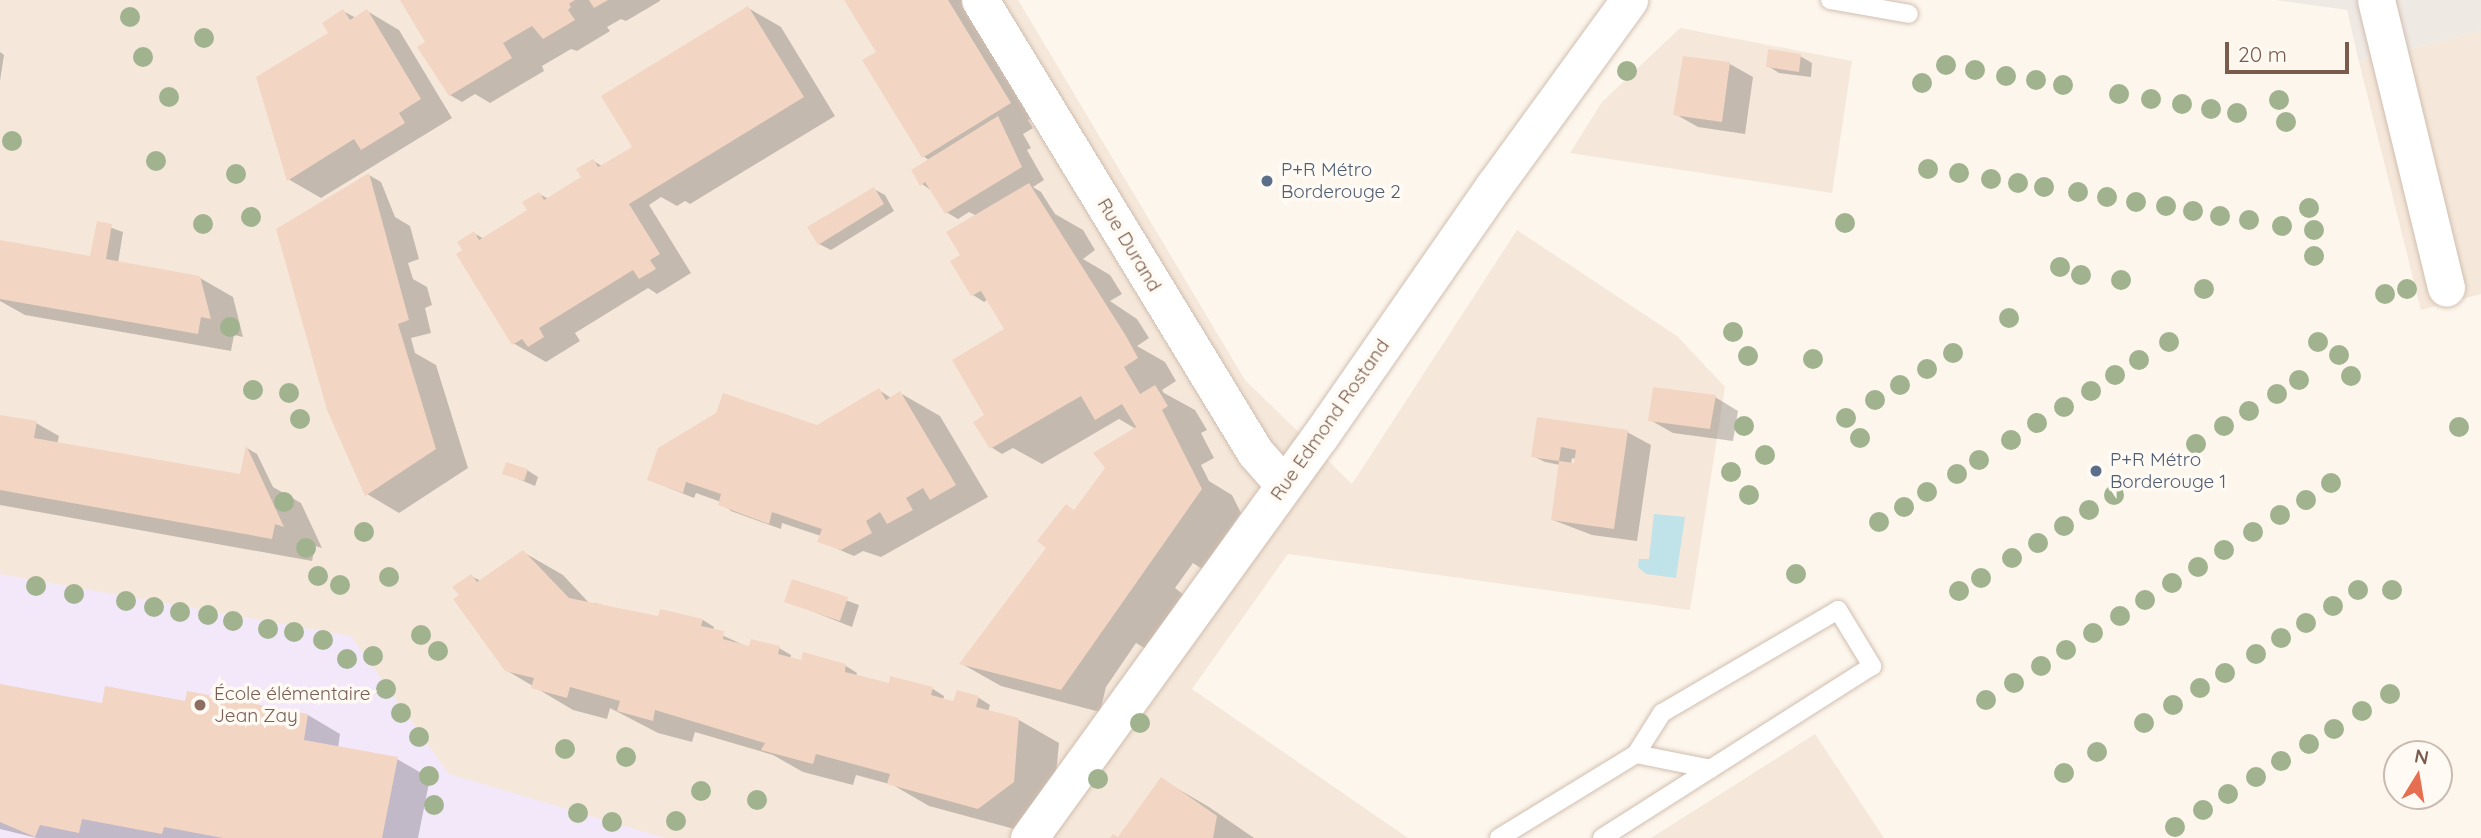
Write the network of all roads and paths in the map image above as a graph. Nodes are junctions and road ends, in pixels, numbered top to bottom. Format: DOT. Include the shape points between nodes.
graph roads {
  1 [pos="980,0"];
  2 [pos="1629,0"];
  3 [pos="1830,0"];
  4 [pos="2376,0"];
  5 [pos="1909,14"];
  6 [pos="2446,288"];
  7 [pos="1284,485"];
  8 [pos="1636,754"];
  9 [pos="1711,769"];
  10 [pos="1029,838"];
  11 [pos="1499,838"];
  12 [pos="1602,838"];
  1 -- 7 [label="street, Rue Durand" via="1255,452"];
  2 -- 7 [label="street, Rue Edmond Rostand"];
  3 -- 5 [label="lane"];
  4 -- 6 [label="street"];
  7 -- 10 [label="street, Rue Edmond Rostand"];
  8 -- 9 [label="lane"];
  8 -- 9 [label="lane" via="1662,713 1838,610 1872,666"];
  8 -- 11 [label="lane"];
  9 -- 12 [label="lane"];
}
